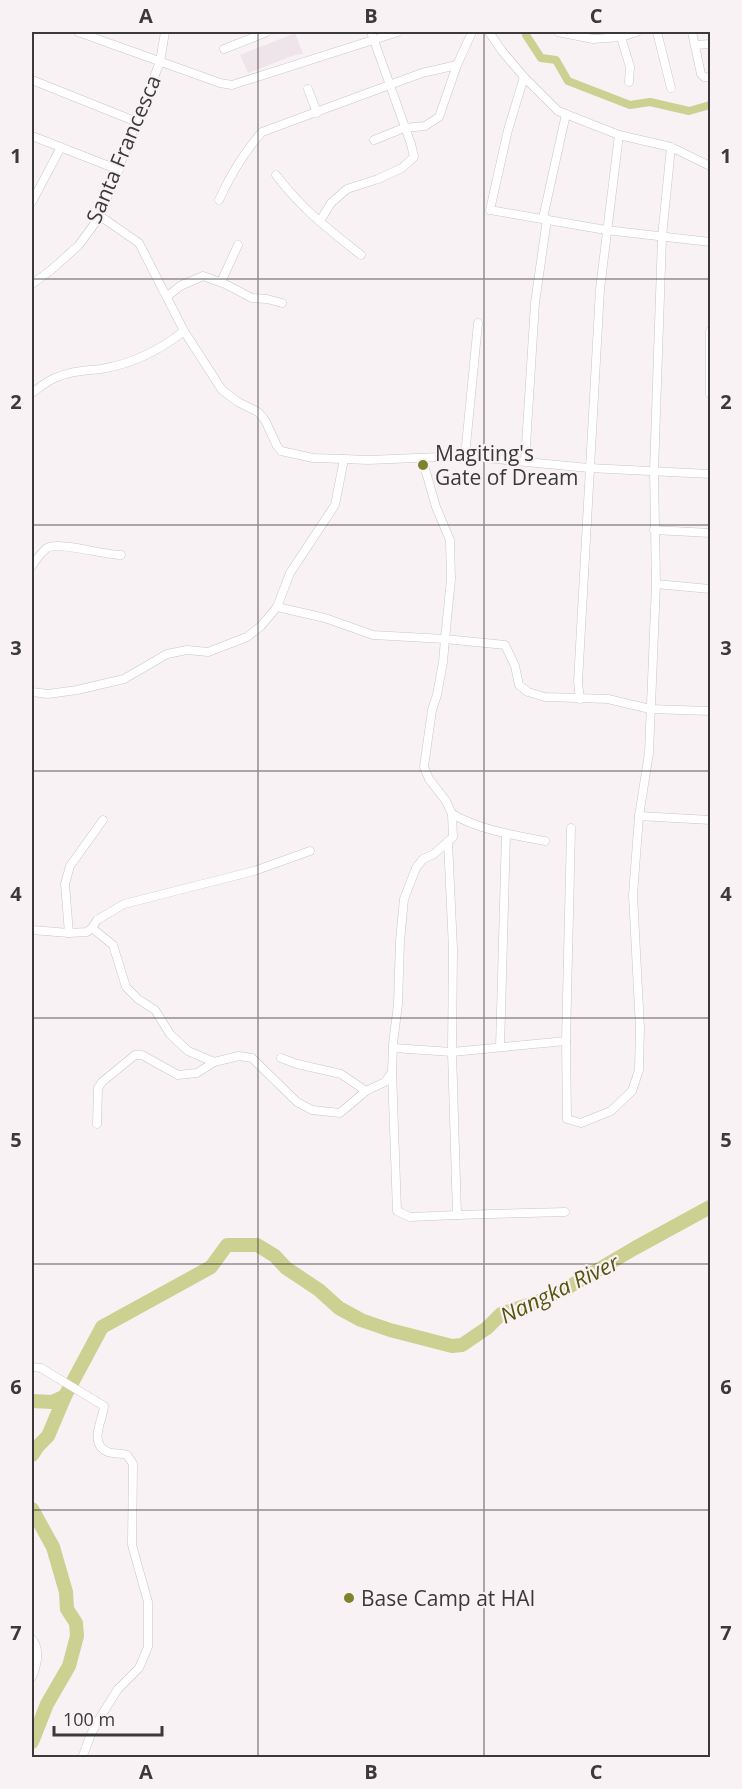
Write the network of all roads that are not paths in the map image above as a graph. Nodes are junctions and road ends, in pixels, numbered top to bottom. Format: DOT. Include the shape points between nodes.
graph roads {
  1 [pos="78,32"];
  2 [pos="165,32"];
  3 [pos="267,32"];
  4 [pos="398,32"];
  5 [pos="472,32"];
  6 [pos="489,32"];
  7 [pos="558,32"];
  8 [pos="637,32"];
  9 [pos="657,32"];
  10 [pos="692,32"];
  11 [pos="571,33"];
  12 [pos="372,36"];
  13 [pos="621,37"];
  14 [pos="711,44"];
  15 [pos="694,45"];
  16 [pos="224,50"];
  17 [pos="160,62"];
  18 [pos="457,65"];
  19 [pos="524,77"];
  20 [pos="711,78"];
  21 [pos="32,80"];
  22 [pos="629,82"];
  23 [pos="389,85"];
  24 [pos="671,88"];
  25 [pos="308,89"];
  26 [pos="317,113"];
  27 [pos="566,114"];
  28 [pos="137,122"];
  29 [pos="404,129"];
  30 [pos="619,135"];
  31 [pos="32,136"];
  32 [pos="374,140"];
  33 [pos="61,147"];
  34 [pos="671,147"];
  35 [pos="711,166"];
  36 [pos="119,170"];
  37 [pos="276,176"];
  38 [pos="219,200"];
  39 [pos="32,202"];
  40 [pos="100,216"];
  41 [pos="545,219"];
  42 [pos="320,221"];
  43 [pos="606,230"];
  44 [pos="662,237"];
  45 [pos="711,242"];
  46 [pos="238,245"];
  47 [pos="360,255"];
  48 [pos="221,282"];
  49 [pos="32,284"];
  50 [pos="168,296"];
  51 [pos="282,303"];
  52 [pos="478,323"];
  53 [pos="184,331"];
  54 [pos="711,331"];
  55 [pos="32,393"];
  56 [pos="711,394"];
  57 [pos="465,456"];
  58 [pos="422,458"];
  59 [pos="344,459"];
  60 [pos="525,461"];
  61 [pos="589,468"];
  62 [pos="654,471"];
  63 [pos="711,474"];
  64 [pos="654,530"];
  65 [pos="711,533"];
  66 [pos="121,555"];
  67 [pos="32,566"];
  68 [pos="656,584"];
  69 [pos="711,589"];
  70 [pos="277,607"];
  71 [pos="445,639"];
  72 [pos="32,692"];
  73 [pos="580,699"];
  74 [pos="650,709"];
  75 [pos="711,711"];
  76 [pos="452,814"];
  77 [pos="639,816"];
  78 [pos="103,820"];
  79 [pos="711,820"];
  80 [pos="571,828"];
  81 [pos="506,834"];
  82 [pos="545,841"];
  83 [pos="448,842"];
  84 [pos="310,850"];
  85 [pos="92,928"];
  86 [pos="32,930"];
  87 [pos="69,933"];
  88 [pos="566,1041"];
  89 [pos="500,1047"];
  90 [pos="393,1048"];
  91 [pos="452,1052"];
  92 [pos="281,1058"];
  93 [pos="214,1062"];
  94 [pos="392,1072"];
  95 [pos="366,1091"];
  96 [pos="98,1124"];
  97 [pos="565,1212"];
  98 [pos="457,1215"];
  99 [pos="32,1367"];
  100 [pos="32,1639"];
  101 [pos="32,1677"];
  102 [pos="82,1758"];
  1 -- 17 [label="street"];
  2 -- 17 [label="street, Santa Francesca"];
  3 -- 16 [label="street"];
  4 -- 12 [label="street"];
  5 -- 18 [label="street"];
  6 -- 19 [label="street"];
  7 -- 11 [label="street"];
  8 -- 13 [label="street"];
  9 -- 24 [label="street"];
  10 -- 15 [label="street"];
  11 -- 13 [label="street" via="593,39"];
  12 -- 17 [label="street" via="232,85"];
  12 -- 23 [label="street"];
  13 -- 22 [label="street" via="630,68"];
  14 -- 15 [label="street"];
  15 -- 20 [label="street" via="700,74"];
  17 -- 28 [label="street, Santa Francesca"];
  18 -- 23 [label="street"];
  18 -- 29 [label="street" via="440,117 425,126"];
  19 -- 27 [label="street" via="558,111"];
  19 -- 41 [label="street" via="490,210"];
  21 -- 28 [label="street"];
  23 -- 26 [label="street"];
  23 -- 29 [label="street"];
  25 -- 26 [label="street"];
  26 -- 38 [label="street" via="262,132"];
  27 -- 30 [label="street"];
  27 -- 41 [label="street"];
  28 -- 36 [label="street, Santa Francesca"];
  29 -- 32 [label="street"];
  29 -- 42 [label="street" via="414,159 374,181 347,189 331,203"];
  30 -- 34 [label="street"];
  30 -- 43 [label="street"];
  31 -- 33 [label="street"];
  33 -- 36 [label="street"];
  33 -- 39 [label="street"];
  34 -- 35 [label="street"];
  34 -- 44 [label="street"];
  36 -- 40 [label="street, Santa Francesca"];
  37 -- 42 [label="street"];
  40 -- 49 [label="street, Santa Francesca" via="80,245"];
  40 -- 50 [label="street" via="138,243"];
  41 -- 43 [label="street"];
  41 -- 60 [label="street" via="535,303"];
  42 -- 47 [label="street"];
  43 -- 44 [label="street"];
  43 -- 61 [label="street"];
  44 -- 45 [label="street"];
  44 -- 62 [label="street"];
  46 -- 48 [label="street"];
  48 -- 50 [label="street" via="203,276"];
  48 -- 51 [label="street" via="252,298"];
  50 -- 53 [label="street"];
  52 -- 57 [label="street"];
  53 -- 55 [label="street" via="164,347 136,360 54,378"];
  53 -- 59 [label="street" via="222,390 258,412 281,451 296,456"];
  54 -- 56 [label="street"];
  57 -- 58 [label="street"];
  57 -- 60 [label="street"];
  58 -- 59 [label="street"];
  58 -- 71 [label="street" via="450,540"];
  59 -- 70 [label="street" via="336,505 290,573"];
  60 -- 61 [label="street"];
  61 -- 62 [label="street"];
  61 -- 73 [label="street"];
  62 -- 63 [label="street"];
  62 -- 64 [label="street"];
  64 -- 65 [label="street"];
  64 -- 68 [label="street"];
  66 -- 67 [label="street" via="58,544 48,547"];
  68 -- 69 [label="street"];
  68 -- 74 [label="street"];
  70 -- 71 [label="street" via="374,635"];
  70 -- 72 [label="street" via="247,637 208,652 167,654 124,679 86,688 48,694"];
  71 -- 73 [label="street" via="505,645 519,685 528,692"];
  71 -- 76 [label="street" via="424,767"];
  73 -- 74 [label="street" via="608,699"];
  74 -- 75 [label="street"];
  74 -- 77 [label="street" via="649,753"];
  76 -- 81 [label="street"];
  76 -- 83 [label="street" via="453,837"];
  77 -- 79 [label="street"];
  77 -- 88 [label="street" via="633,895 639,1070 632,1091 611,1111 581,1123 567,1119"];
  78 -- 87 [label="street" via="70,866 65,884"];
  80 -- 88 [label="street"];
  81 -- 82 [label="street"];
  81 -- 89 [label="street"];
  83 -- 90 [label="street" via="416,868 404,899"];
  83 -- 91 [label="street"];
  84 -- 85 [label="street" via="254,871 124,904 97,920"];
  85 -- 87 [label="street"];
  85 -- 93 [label="street" via="113,945 126,987 155,1010 170,1034 188,1051"];
  86 -- 87 [label="street"];
  88 -- 89 [label="street"];
  89 -- 91 [label="street"];
  90 -- 91 [label="street"];
  90 -- 94 [label="street"];
  91 -- 98 [label="street"];
  92 -- 95 [label="street" via="341,1074"];
  93 -- 95 [label="street" via="239,1056 252,1058 297,1102 312,1110 340,1113"];
  93 -- 96 [label="street" via="197,1073 178,1075 135,1055 98,1088"];
  94 -- 95 [label="street" via="385,1082"];
  94 -- 98 [label="street" via="397,1211 410,1217"];
  97 -- 98 [label="street"];
  99 -- 102 [label="street" via="41,1368 105,1407 97,1429 100,1444 109,1452 128,1455 132,1464 132,1545 148,1602 148,1647 139,1668 111,1699"];
  100 -- 101 [label="street" via="38,1664"];
}
